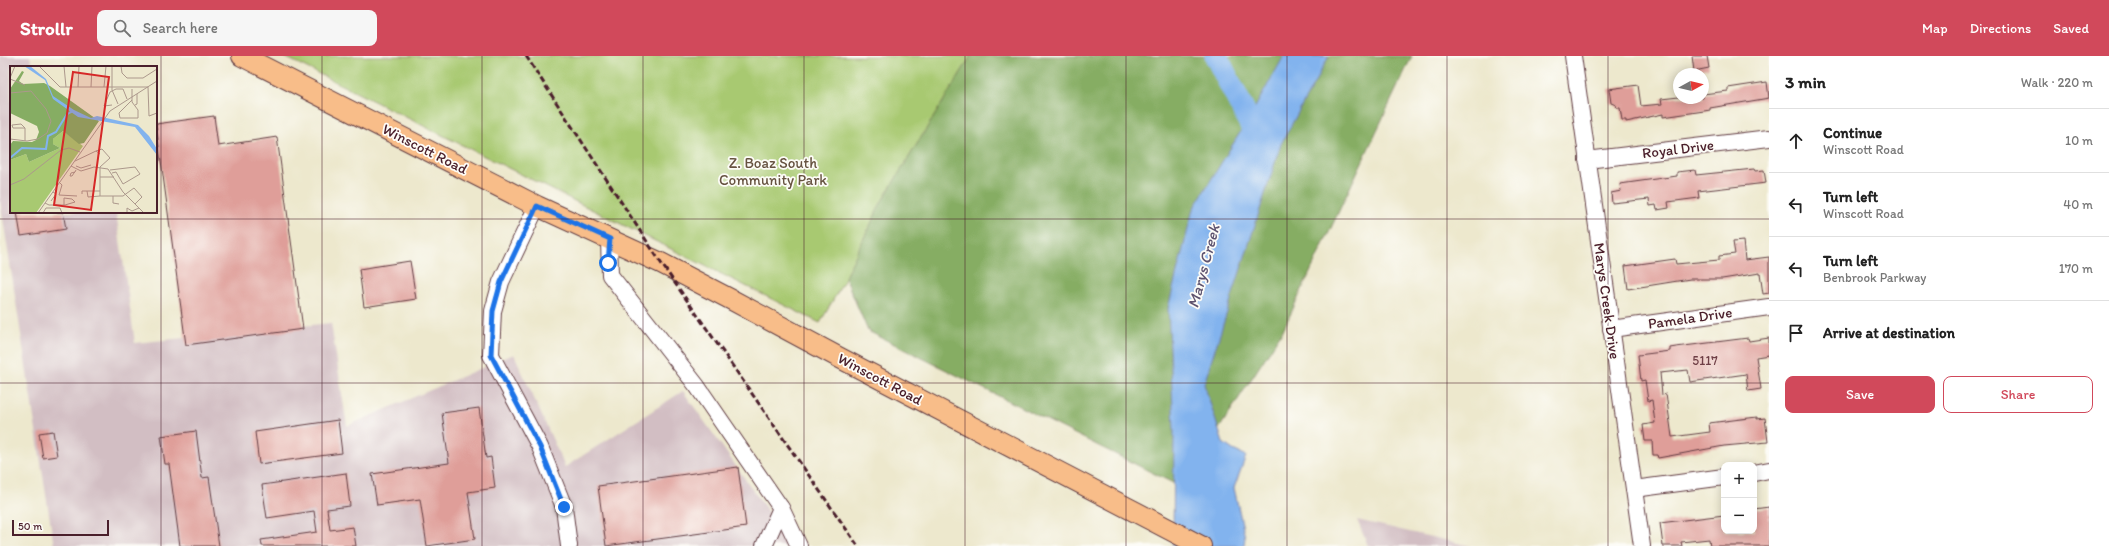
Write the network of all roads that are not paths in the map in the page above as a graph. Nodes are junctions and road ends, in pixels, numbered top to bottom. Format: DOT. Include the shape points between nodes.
graph roads {
  1 [pos="242,56"];
  2 [pos="1573,56"];
  3 [pos="1769,138"];
  4 [pos="1587,160"];
  5 [pos="537,206"];
  6 [pos="610,239"];
  7 [pos="1769,307"];
  8 [pos="1611,329"];
  9 [pos="1769,470"];
  10 [pos="1757,472"];
  11 [pos="1721,477"];
  12 [pos="1634,489"];
  13 [pos="781,508"];
  14 [pos="570,546"];
  15 [pos="764,546"];
  16 [pos="799,546"];
  17 [pos="1201,546"];
  18 [pos="1642,546"];
  1 -- 5 [label="main road, Winscott Road"];
  2 -- 4 [label="street, Marys Creek Drive"];
  3 -- 4 [label="street, Royal Drive"];
  4 -- 8 [label="street, Marys Creek Drive"];
  5 -- 6 [label="main road, Winscott Road"];
  5 -- 14 [label="street" via="501,282 493,311 491,355 540,447 564,507"];
  6 -- 13 [label="street" via="610,275 697,386"];
  6 -- 17 [label="main road, Winscott Road" via="732,300"];
  7 -- 8 [label="street, Pamela Drive"];
  8 -- 12 [label="street, Marys Creek Drive"];
  9 -- 10 [label="street"];
  11 -- 12 [label="street"];
  12 -- 18 [label="street, Marys Creek Drive"];
  13 -- 15 [label="street"];
  13 -- 16 [label="street"];
}
